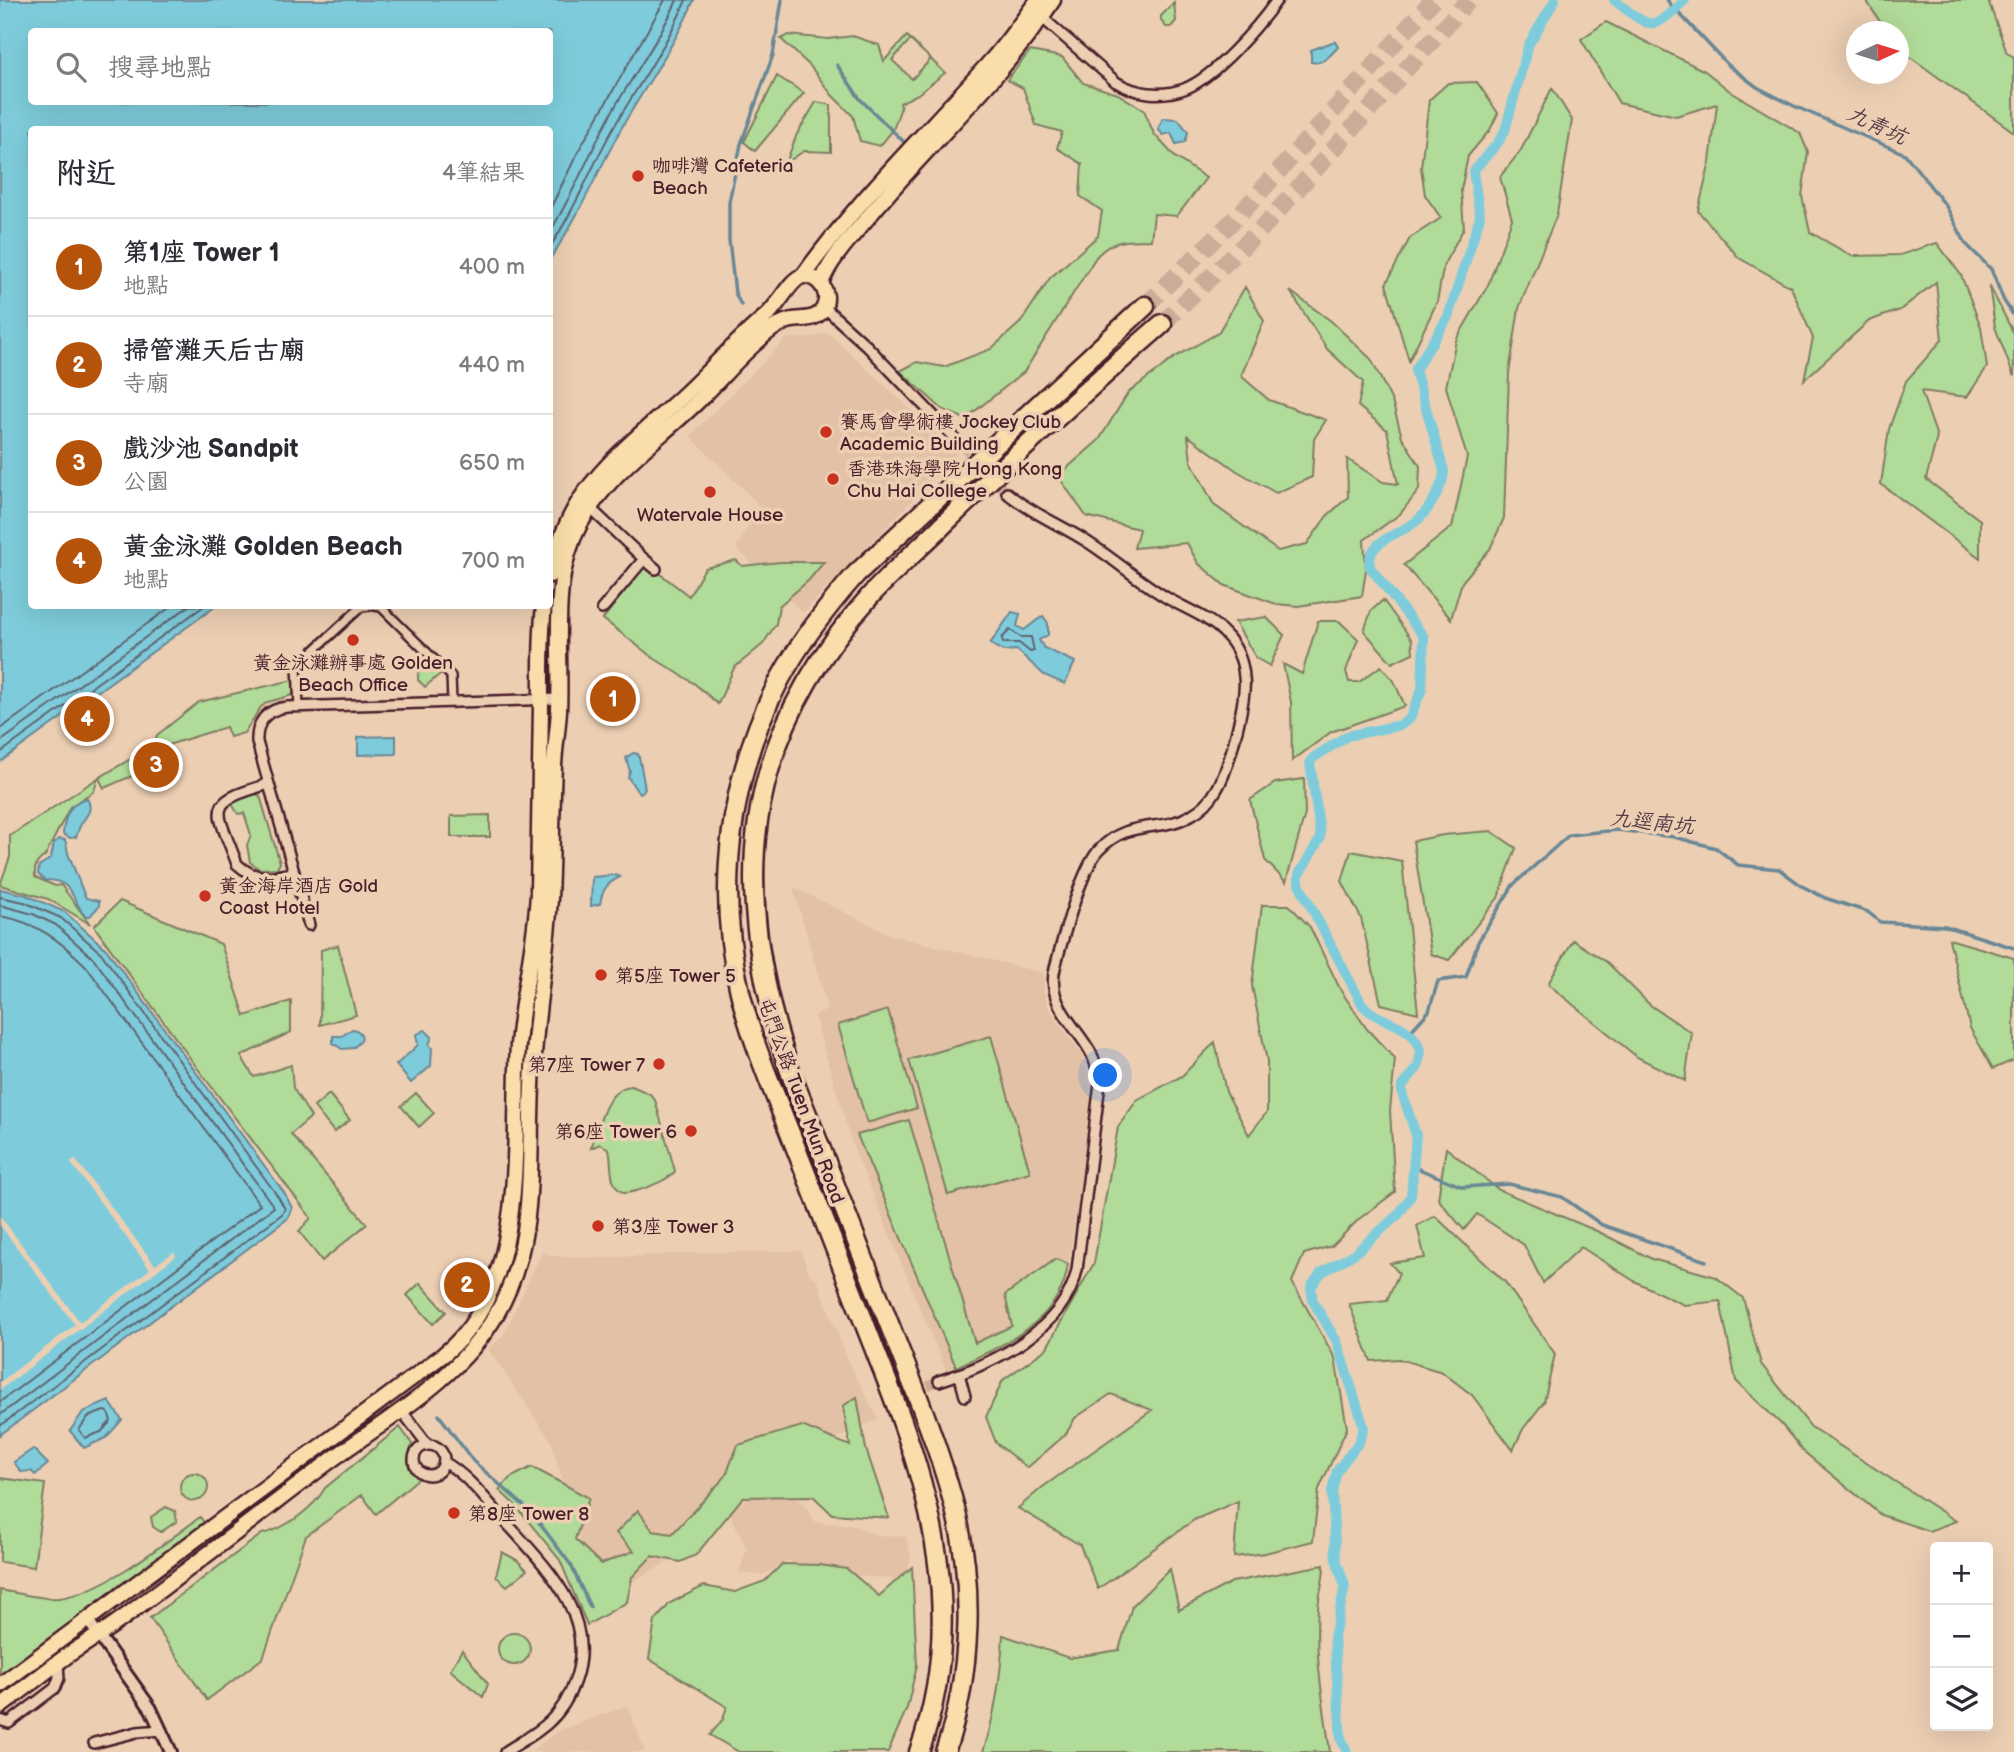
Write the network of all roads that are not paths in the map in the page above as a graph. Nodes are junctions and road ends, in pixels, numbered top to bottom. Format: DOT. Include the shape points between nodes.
graph roads {
  1 [pos="1053,0"];
  2 [pos="1277,0"];
  3 [pos="1037,9"];
  4 [pos="803,276"];
  5 [pos="821,284"];
  6 [pos="785,295"];
  7 [pos="1145,306"];
  8 [pos="824,307"];
  9 [pos="796,318"];
  10 [pos="1161,324"];
  11 [pos="953,436"];
  12 [pos="1007,493"];
  13 [pos="586,503"];
  14 [pos="644,559"];
  15 [pos="553,565"];
  16 [pos="656,569"];
  17 [pos="359,609"];
  18 [pos="383,609"];
  19 [pos="544,609"];
  20 [pos="602,609"];
  21 [pos="550,699"];
  22 [pos="452,702"];
  23 [pos="299,707"];
  24 [pos="269,784"];
  25 [pos="294,872"];
  26 [pos="309,925"];
  27 [pos="959,1374"];
  28 [pos="939,1381"];
  29 [pos="965,1396"];
  30 [pos="401,1410"];
  31 [pos="428,1445"];
  32 [pos="444,1462"];
  33 [pos="87,1619"];
  34 [pos="99,1635"];
  35 [pos="58,1663"];
  36 [pos="0,1685"];
  37 [pos="0,1707"];
  38 [pos="0,1720"];
  39 [pos="161,1730"];
  40 [pos="94,1744"];
  41 [pos="171,1752"];
  42 [pos="505,1752"];
  43 [pos="919,1752"];
  44 [pos="945,1752"];
  1 -- 3 [label="main road"];
  2 -- 3 [label="street" via="1259,26 1202,78 1184,89 1154,94 1116,82"];
  3 -- 4 [label="main road" via="849,216"];
  3 -- 5 [label="main road" via="1012,58 885,197"];
  4 -- 5 [label="main road"];
  4 -- 6 [label="main road" via="791,282"];
  5 -- 8 [label="main road"];
  6 -- 9 [label="main road"];
  6 -- 13 [label="main road" via="602,471"];
  7 -- 43 [label="highway, 屯門公路 Tuen Mun Road" via="856,574 823,612 793,656 760,722 736,803 728,877 732,954 740,993 768,1077 899,1411 935,1536 942,1601 940,1654 935,1695"];
  8 -- 9 [label="main road" via="815,317"];
  8 -- 11 [label="street"];
  9 -- 13 [label="main road" via="758,340 700,401"];
  10 -- 44 [label="highway, 屯門公路 Tuen Mun Road" via="1002,467 872,594 808,679 766,783 757,824 754,906 775,1024 929,1427 958,1520 965,1568 966,1641 957,1710"];
  12 -- 27 [label="street" via="1219,628 1237,651 1245,686 1226,769 1213,796 1183,819 1119,834 1087,868 1054,976 1059,1006 1092,1054 1100,1083 1075,1279 1049,1323"];
  13 -- 14 [label="street"];
  13 -- 15 [label="main road" via="565,525"];
  13 -- 21 [label="main road" via="561,593"];
  14 -- 16 [label="street"];
  14 -- 20 [label="street"];
  17 -- 23 [label="street" via="297,666"];
  18 -- 22 [label="street" via="452,676"];
  19 -- 21 [label="main road" via="540,650"];
  21 -- 22 [label="street"];
  21 -- 30 [label="main road" via="554,768 548,931 534,1048 531,1190 525,1237 505,1298 488,1328 461,1360"];
  21 -- 33 [label="main road" via="538,895 519,1042 513,1190 509,1222 479,1315 452,1347"];
  22 -- 23 [label="street"];
  23 -- 24 [label="street" via="272,710 258,727 257,742"];
  24 -- 25 [label="street"];
  24 -- 25 [label="street" via="225,800 220,818 242,869 262,878"];
  25 -- 26 [label="street"];
  27 -- 28 [label="street"];
  27 -- 29 [label="street"];
  30 -- 31 [label="street"];
  30 -- 34 [label="main road"];
  31 -- 32 [label="street" via="440,1449"];
  31 -- 32 [label="street" via="416,1453 417,1468 435,1474"];
  32 -- 42 [label="street" via="550,1572 580,1630 580,1664 560,1709 538,1731"];
  33 -- 34 [label="street"];
  33 -- 36 [label="main road"];
  34 -- 35 [label="main road"];
  34 -- 39 [label="street"];
  35 -- 37 [label="main road"];
  35 -- 38 [label="street" via="55,1688 9,1723"];
  39 -- 40 [label="street"];
  39 -- 41 [label="street"];
}
